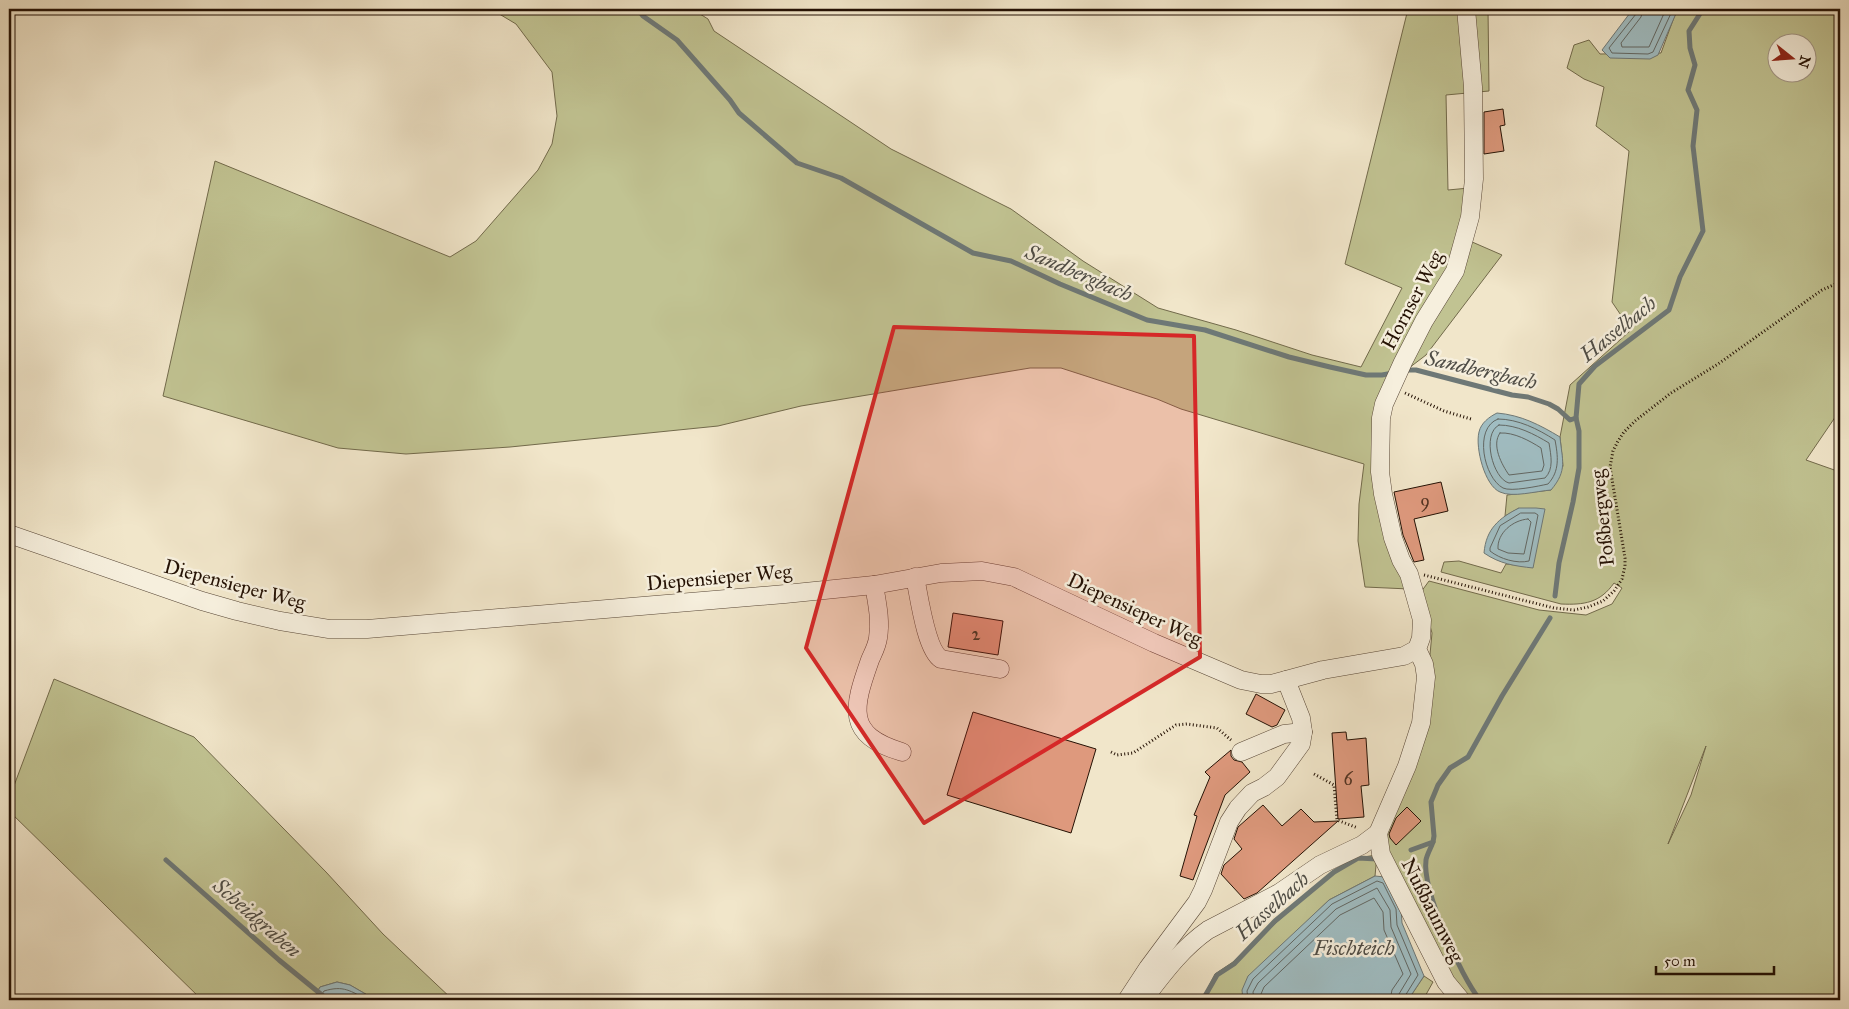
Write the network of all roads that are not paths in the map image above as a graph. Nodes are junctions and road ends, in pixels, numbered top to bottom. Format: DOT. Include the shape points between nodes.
graph roads {
  1 [pos="1466,9"];
  2 [pos="9,534"];
  3 [pos="915,578"];
  4 [pos="874,585"];
  5 [pos="1417,649"];
  6 [pos="1000,670"];
  7 [pos="1286,680"];
  8 [pos="1303,732"];
  9 [pos="902,752"];
  10 [pos="1241,752"];
  11 [pos="1378,833"];
  12 [pos="1127,1000"];
  13 [pos="1143,1000"];
  14 [pos="1461,1000"];
  1 -- 5 [label="street, Hornser Weg" via="1473,87 1474,179 1470,217 1455,271 1403,362 1381,418 1380,472 1391,530 1409,574 1422,620"];
  2 -- 4 [label="street, Diepensieper Weg" via="202,601 280,621 329,629 367,629"];
  3 -- 4 [label="street, Diepensieper Weg"];
  3 -- 6 [label="street" via="929,642 937,657"];
  3 -- 7 [label="street, Diepensieper Weg" via="963,571 1008,576 1241,680 1261,684"];
  4 -- 9 [label="street" via="880,620 878,640 857,713 860,723 875,742"];
  5 -- 7 [label="street, Diepensieper Weg" via="1404,656"];
  5 -- 11 [label="street" via="1426,677 1422,723"];
  7 -- 8 [label="street"];
  8 -- 10 [label="street" via="1284,734"];
  8 -- 12 [label="street" via="1301,744 1277,777 1252,793 1238,808 1229,822 1197,902"];
  11 -- 13 [label="street" via="1362,845 1320,864 1279,893 1208,930 1185,948"];
  11 -- 14 [label="street, Nußbaumweg" via="1381,854 1446,982"];
}
